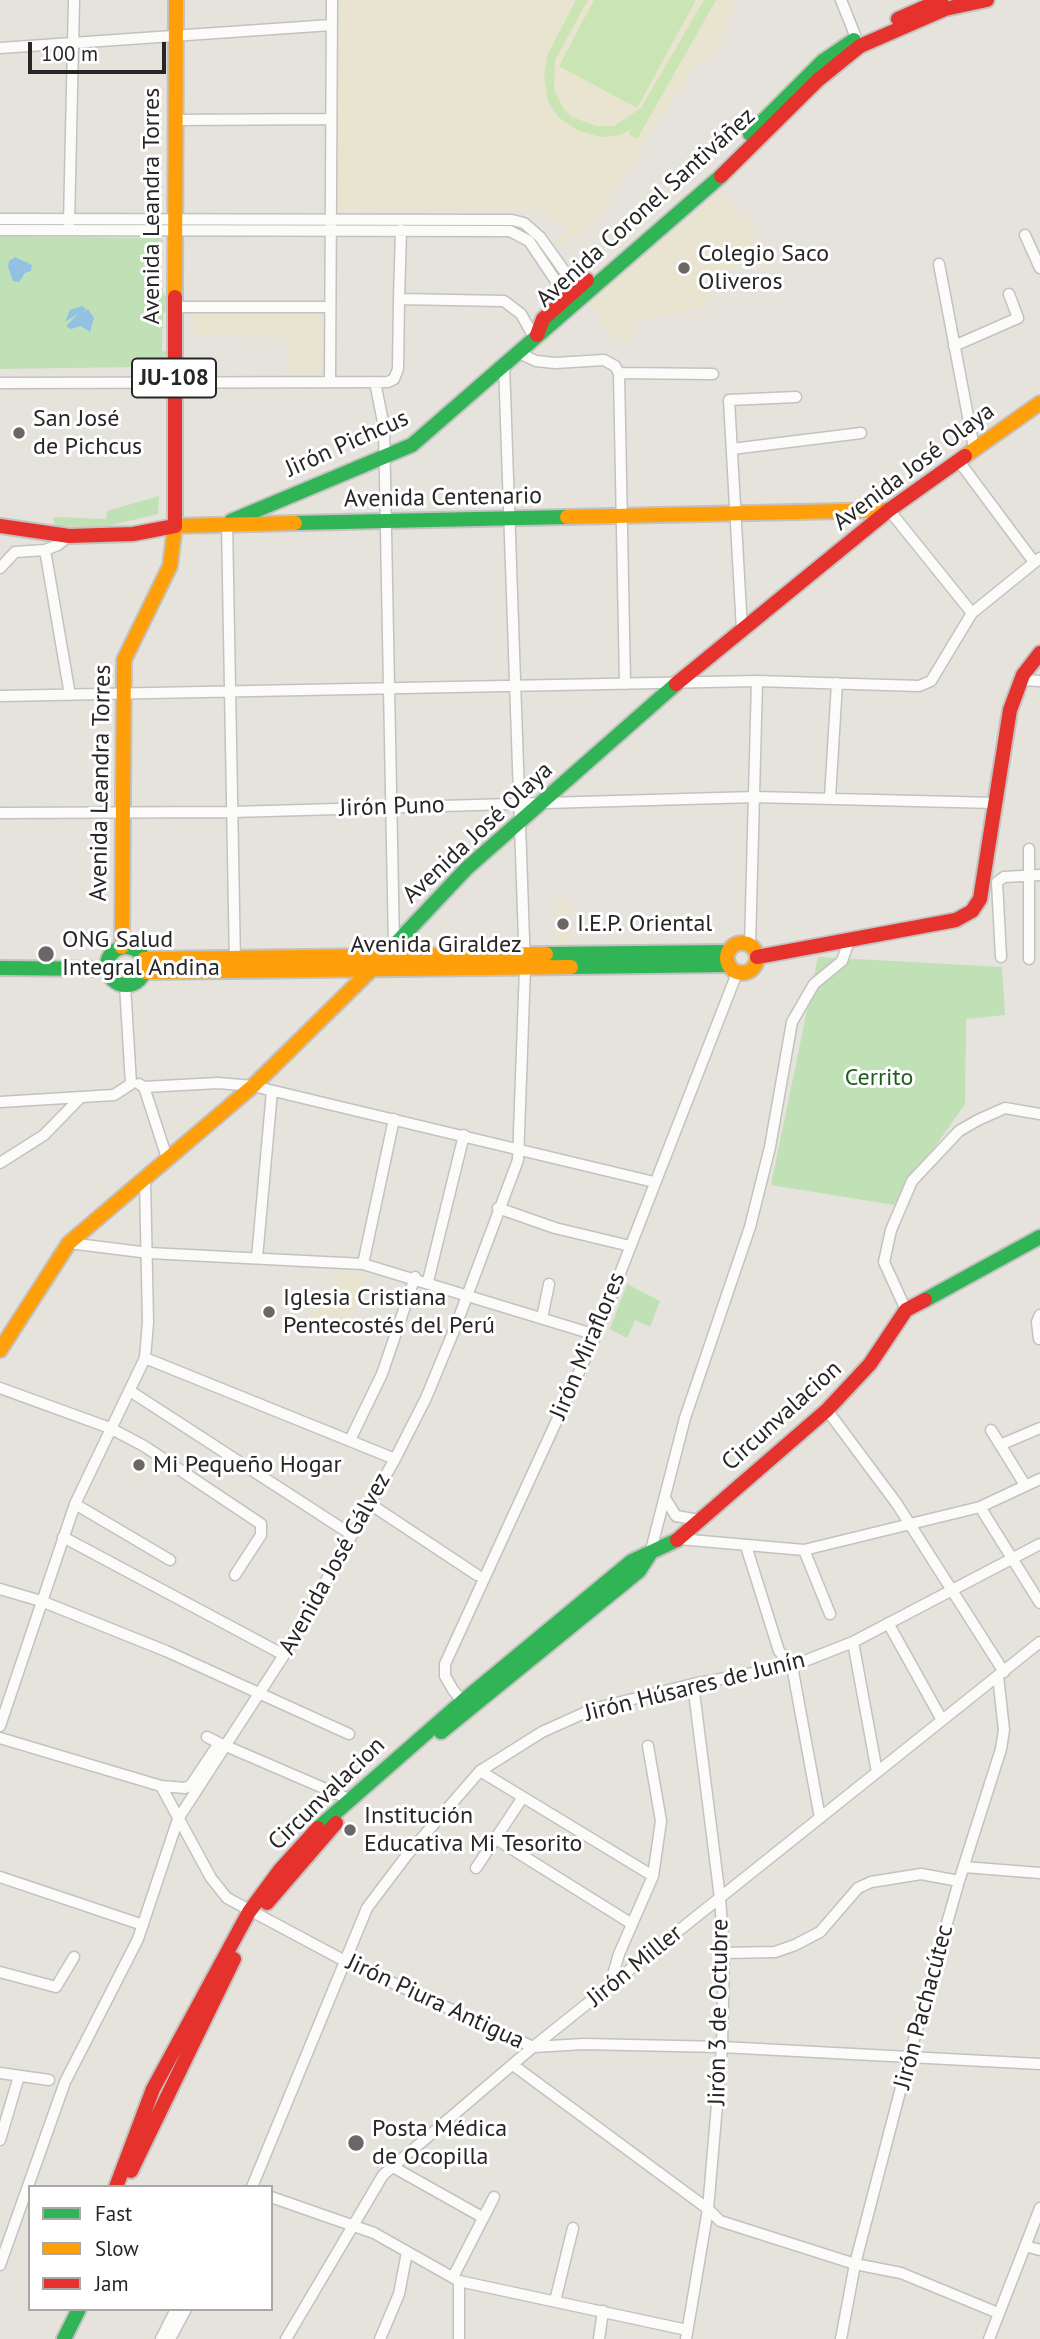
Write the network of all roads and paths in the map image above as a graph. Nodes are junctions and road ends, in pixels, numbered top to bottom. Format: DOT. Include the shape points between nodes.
graph roads {
  1 [pos="74,0"];
  2 [pos="176,0"];
  3 [pos="332,0"];
  4 [pos="841,0"];
  5 [pos="940,0"];
  6 [pos="988,0"];
  7 [pos="331,25"];
  8 [pos="176,36"];
  9 [pos="858,42"];
  10 [pos="72,43"];
  11 [pos="0,48"];
  12 [pos="331,119"];
  13 [pos="176,120"];
  14 [pos="0,219"];
  15 [pos="69,219"];
  16 [pos="331,224"];
  17 [pos="174,226"];
  18 [pos="0,230"];
  19 [pos="69,230"];
  20 [pos="401,230"];
  21 [pos="1025,235"];
  22 [pos="939,264"];
  23 [pos="1040,268"];
  24 [pos="1009,294"];
  25 [pos="574,297"];
  26 [pos="399,299"];
  27 [pos="174,307"];
  28 [pos="330,307"];
  29 [pos="535,336"];
  30 [pos="954,346"];
  31 [pos="517,352"];
  32 [pos="504,364"];
  33 [pos="619,373"];
  34 [pos="713,374"];
  35 [pos="330,382"];
  36 [pos="375,382"];
  37 [pos="0,383"];
  38 [pos="174,384"];
  39 [pos="796,397"];
  40 [pos="1040,403"];
  41 [pos="861,433"];
  42 [pos="974,448"];
  43 [pos="732,449"];
  44 [pos="384,456"];
  45 [pos="958,460"];
  46 [pos="889,510"];
  47 [pos="736,514"];
  48 [pos="622,517"];
  49 [pos="509,520"];
  50 [pos="387,522"];
  51 [pos="227,523"];
  52 [pos="0,526"];
  53 [pos="175,526"];
  54 [pos="69,536"];
  55 [pos="45,550"];
  56 [pos="1037,560"];
  57 [pos="0,568"];
  58 [pos="972,613"];
  59 [pos="742,630"];
  60 [pos="1040,653"];
  61 [pos="1022,680"];
  62 [pos="757,681"];
  63 [pos="1040,681"];
  64 [pos="677,683"];
  65 [pos="837,683"];
  66 [pos="625,684"];
  67 [pos="513,686"];
  68 [pos="390,690"];
  69 [pos="230,691"];
  70 [pos="71,695"];
  71 [pos="122,695"];
  72 [pos="0,696"];
  73 [pos="755,797"];
  74 [pos="830,798"];
  75 [pos="541,803"];
  76 [pos="995,803"];
  77 [pos="517,804"];
  78 [pos="391,807"];
  79 [pos="233,811"];
  80 [pos="0,813"];
  81 [pos="122,813"];
  82 [pos="518,824"];
  83 [pos="1029,849"];
  84 [pos="1034,876"];
  85 [pos="849,941"];
  86 [pos="394,946"];
  87 [pos="122,947"];
  88 [pos="753,951"];
  89 [pos="1001,957"];
  90 [pos="1029,959"];
  91 [pos="378,962"];
  92 [pos="524,962"];
  93 [pos="731,963"];
  94 [pos="235,964"];
  95 [pos="144,966"];
  96 [pos="0,968"];
  97 [pos="102,969"];
  98 [pos="125,985"];
  99 [pos="131,1084"];
  100 [pos="253,1086"];
  101 [pos="144,1087"];
  102 [pos="272,1091"];
  103 [pos="80,1098"];
  104 [pos="0,1102"];
  105 [pos="1040,1114"];
  106 [pos="394,1119"];
  107 [pos="464,1135"];
  108 [pos="520,1148"];
  109 [pos="168,1161"];
  110 [pos="0,1163"];
  111 [pos="145,1180"];
  112 [pos="654,1182"];
  113 [pos="498,1208"];
  114 [pos="1040,1236"];
  115 [pos="69,1243"];
  116 [pos="630,1246"];
  117 [pos="149,1253"];
  118 [pos="257,1258"];
  119 [pos="363,1264"];
  120 [pos="415,1277"];
  121 [pos="428,1281"];
  122 [pos="549,1284"];
  123 [pos="467,1296"];
  124 [pos="906,1310"];
  125 [pos="1040,1315"];
  126 [pos="542,1318"];
  127 [pos="596,1335"];
  128 [pos="1039,1339"];
  129 [pos="0,1350"];
  130 [pos="145,1358"];
  131 [pos="0,1388"];
  132 [pos="130,1391"];
  133 [pos="827,1410"];
  134 [pos="110,1428"];
  135 [pos="1040,1428"];
  136 [pos="990,1430"];
  137 [pos="350,1440"];
  138 [pos="1000,1445"];
  139 [pos="395,1458"];
  140 [pos="1040,1479"];
  141 [pos="1025,1485"];
  142 [pos="665,1498"];
  143 [pos="75,1504"];
  144 [pos="370,1504"];
  145 [pos="980,1507"];
  146 [pos="699,1520"];
  147 [pos="909,1523"];
  148 [pos="352,1535"];
  149 [pos="63,1537"];
  150 [pos="679,1539"];
  151 [pos="1040,1544"];
  152 [pos="746,1546"];
  153 [pos="804,1550"];
  154 [pos="650,1554"];
  155 [pos="1010,1558"];
  156 [pos="170,1560"];
  157 [pos="477,1575"];
  158 [pos="235,1576"];
  159 [pos="0,1589"];
  160 [pos="950,1590"];
  161 [pos="41,1601"];
  162 [pos="1040,1603"];
  163 [pos="830,1614"];
  164 [pos="888,1623"];
  165 [pos="853,1642"];
  166 [pos="1040,1643"];
  167 [pos="284,1655"];
  168 [pos="792,1666"];
  169 [pos="1001,1674"];
  170 [pos="693,1684"];
  171 [pos="259,1695"];
  172 [pos="466,1705"];
  173 [pos="942,1720"];
  174 [pos="0,1726"];
  175 [pos="349,1734"];
  176 [pos="207,1737"];
  177 [pos="0,1738"];
  178 [pos="223,1745"];
  179 [pos="648,1746"];
  180 [pos="480,1771"];
  181 [pos="877,1772"];
  182 [pos="162,1786"];
  183 [pos="523,1797"];
  184 [pos="349,1799"];
  185 [pos="820,1818"];
  186 [pos="178,1819"];
  187 [pos="496,1839"];
  188 [pos="964,1867"];
  189 [pos="476,1868"];
  190 [pos="1040,1874"];
  191 [pos="0,1877"];
  192 [pos="653,1877"];
  193 [pos="959,1881"];
  194 [pos="720,1898"];
  195 [pos="252,1914"];
  196 [pos="632,1924"];
  197 [pos="143,1926"];
  198 [pos="724,1953"];
  199 [pos="74,1958"];
  200 [pos="343,1960"];
  201 [pos="0,1972"];
  202 [pos="610,1985"];
  203 [pos="533,2047"];
  204 [pos="722,2047"];
  205 [pos="909,2057"];
  206 [pos="513,2064"];
  207 [pos="1040,2064"];
  208 [pos="0,2073"];
  209 [pos="19,2076"];
  210 [pos="49,2080"];
  211 [pos="0,2140"];
  212 [pos="393,2167"];
  213 [pos="28,2185"];
  214 [pos="117,2185"];
  215 [pos="127,2185"];
  216 [pos="253,2185"];
  217 [pos="28,2186"];
  218 [pos="494,2197"];
  219 [pos="273,2198"];
  220 [pos="1040,2208"];
  221 [pos="708,2209"];
  222 [pos="482,2217"];
  223 [pos="351,2226"];
  224 [pos="573,2228"];
  225 [pos="1024,2246"];
  226 [pos="1040,2250"];
  227 [pos="407,2252"];
  228 [pos="855,2264"];
  229 [pos="0,2265"];
  230 [pos="456,2279"];
  231 [pos="555,2301"];
  232 [pos="68,2311"];
  233 [pos="78,2311"];
  234 [pos="175,2311"];
  235 [pos="185,2311"];
  236 [pos="603,2312"];
  237 [pos="998,2312"];
  238 [pos="687,2334"];
  239 [pos="53,2339"];
  240 [pos="64,2339"];
  241 [pos="161,2339"];
  242 [pos="170,2339"];
  243 [pos="286,2339"];
  244 [pos="380,2339"];
  245 [pos="459,2339"];
  246 [pos="599,2339"];
  247 [pos="841,2339"];
  248 [pos="989,2339"];
  1 -- 10 [label="street"];
  2 -- 8 [label="street, Avenida Leandra Torres / JU-108"];
  3 -- 7 [label="street"];
  4 -- 9 [label="street"];
  5 -- 9 [label="street, Avenida Coronel Santiváñez"];
  6 -- 9 [label="street, Avenida Coronel Santiváñez" via="945,9"];
  7 -- 8 [label="street"];
  7 -- 12 [label="street"];
  8 -- 10 [label="street"];
  8 -- 13 [label="street, Avenida Leandra Torres / JU-108"];
  9 -- 25 [label="street, Avenida Coronel Santiváñez" via="703,194"];
  10 -- 11 [label="street"];
  10 -- 15 [label="street"];
  12 -- 13 [label="street"];
  12 -- 16 [label="street"];
  13 -- 17 [label="street, Avenida Leandra Torres / JU-108"];
  14 -- 15 [label="street"];
  15 -- 17 [label="street"];
  15 -- 19 [label="street"];
  16 -- 17 [label="street"];
  16 -- 20 [label="street"];
  16 -- 25 [label="street" via="524,223 540,237"];
  16 -- 28 [label="street"];
  17 -- 19 [label="street"];
  17 -- 27 [label="street, Avenida Leandra Torres / JU-108"];
  18 -- 19 [label="street"];
  20 -- 25 [label="street" via="510,231 529,241"];
  20 -- 26 [label="street"];
  21 -- 23 [label="street"];
  22 -- 30 [label="street"];
  24 -- 30 [label="street" via="1018,318"];
  25 -- 29 [label="street, Avenida Coronel Santiváñez"];
  26 -- 29 [label="street" via="504,301 521,314"];
  26 -- 36 [label="street" via="398,369 394,379"];
  27 -- 28 [label="street"];
  27 -- 38 [label="street, Avenida Leandra Torres / JU-108"];
  28 -- 35 [label="street"];
  29 -- 31 [label="street, Jirón Pichcus"];
  30 -- 42 [label="street"];
  31 -- 32 [label="street, Jirón Pichcus"];
  31 -- 33 [label="street" via="555,363 604,360"];
  32 -- 44 [label="street, Jirón Pichcus" via="412,445"];
  32 -- 49 [label="street, Avenida José Gálvez"];
  33 -- 34 [label="street"];
  33 -- 48 [label="street"];
  35 -- 36 [label="street"];
  35 -- 38 [label="street"];
  36 -- 44 [label="street" via="382,410"];
  37 -- 38 [label="street"];
  38 -- 53 [label="street, Avenida Leandra Torres / JU-108"];
  39 -- 43 [label="street" via="729,400"];
  40 -- 42 [label="street, Avenida José Olaya"];
  41 -- 43 [label="street"];
  42 -- 45 [label="street, Avenida José Olaya"];
  43 -- 47 [label="street"];
  44 -- 50 [label="street"];
  44 -- 51 [label="street, Jirón Pichcus"];
  45 -- 46 [label="street, Avenida José Olaya"];
  45 -- 56 [label="street"];
  46 -- 47 [label="street, Avenida Centenario"];
  46 -- 58 [label="street"];
  46 -- 59 [label="street, Avenida José Olaya"];
  47 -- 48 [label="street, Avenida Centenario"];
  47 -- 59 [label="street"];
  48 -- 49 [label="street, Avenida Centenario"];
  48 -- 66 [label="street"];
  49 -- 50 [label="street, Avenida Centenario"];
  49 -- 67 [label="street, Avenida José Gálvez"];
  50 -- 51 [label="street, Avenida Centenario"];
  50 -- 68 [label="street"];
  51 -- 53 [label="street, Avenida Centenario"];
  51 -- 69 [label="street"];
  52 -- 54 [label="street, Avenida Centenario"];
  53 -- 54 [label="street, Avenida Centenario" via="133,534"];
  53 -- 71 [label="street, Avenida Leandra Torres" via="168,572 124,660"];
  54 -- 55 [label="street"];
  55 -- 57 [label="street" via="15,552"];
  55 -- 70 [label="street"];
  56 -- 58 [label="street"];
  58 -- 65 [label="street" via="931,681 919,686"];
  59 -- 64 [label="street, Avenida José Olaya"];
  60 -- 61 [label="street"];
  61 -- 63 [label="street"];
  61 -- 76 [label="street" via="1010,710"];
  62 -- 64 [label="street"];
  62 -- 65 [label="street"];
  62 -- 73 [label="street"];
  64 -- 66 [label="street"];
  64 -- 75 [label="street, Avenida José Olaya"];
  65 -- 74 [label="street"];
  66 -- 67 [label="street"];
  67 -- 68 [label="street"];
  67 -- 77 [label="street, Avenida José Gálvez"];
  68 -- 69 [label="street"];
  68 -- 78 [label="street"];
  69 -- 71 [label="street"];
  69 -- 79 [label="street"];
  70 -- 71 [label="street"];
  70 -- 72 [label="street"];
  71 -- 81 [label="street, Avenida Leandra Torres"];
  73 -- 74 [label="street, Jirón Puno"];
  73 -- 75 [label="street, Jirón Puno"];
  73 -- 88 [label="street"];
  74 -- 76 [label="street, Jirón Puno"];
  75 -- 77 [label="street, Jirón Puno"];
  75 -- 82 [label="street, Avenida José Olaya"];
  76 -- 85 [label="street" via="980,899 972,911 956,920"];
  77 -- 78 [label="street, Jirón Puno"];
  77 -- 82 [label="street, Avenida José Gálvez"];
  78 -- 79 [label="street, Jirón Puno"];
  78 -- 86 [label="street"];
  79 -- 81 [label="street, Jirón Puno"];
  79 -- 94 [label="street"];
  80 -- 81 [label="street, Jirón Puno"];
  81 -- 87 [label="street, Avenida Leandra Torres"];
  82 -- 86 [label="street, Avenida José Olaya" via="467,868"];
  82 -- 92 [label="street, Avenida José Gálvez"];
  83 -- 84 [label="street"];
  84 -- 89 [label="street" via="997,881"];
  84 -- 90 [label="street"];
  85 -- 88 [label="street"];
  85 -- 142 [label="street" via="842,961 814,984 792,1022 770,1147 750,1227 685,1418"];
  86 -- 91 [label="street, Avenida José Olaya"];
  87 -- 95 [label="street" via="136,950"];
  87 -- 97 [label="street"];
  88 -- 93 [label="street, Avenida Giraldez" via="737,944"];
  88 -- 93 [label="street" via="752,970"];
  91 -- 92 [label="street, Avenida Giraldez"];
  91 -- 94 [label="street, Avenida Giraldez"];
  91 -- 100 [label="street, Avenida José Olaya"];
  92 -- 93 [label="street, Avenida Giraldez"];
  92 -- 108 [label="street, Avenida José Gálvez"];
  93 -- 112 [label="street, Jirón Miraflores"];
  94 -- 95 [label="street, Avenida Giraldez"];
  95 -- 98 [label="street" via="137,982"];
  96 -- 97 [label="street"];
  97 -- 98 [label="street"];
  98 -- 99 [label="street"];
  99 -- 101 [label="street"];
  99 -- 103 [label="street" via="119,1094"];
  100 -- 101 [label="street"];
  100 -- 102 [label="street"];
  100 -- 109 [label="street, Avenida José Olaya"];
  101 -- 109 [label="street"];
  102 -- 106 [label="street"];
  102 -- 118 [label="street"];
  103 -- 104 [label="street"];
  103 -- 110 [label="street" via="44,1135"];
  105 -- 124 [label="street" via="1005,1108 969,1125 912,1181 891,1230 884,1262"];
  106 -- 107 [label="street"];
  106 -- 119 [label="street"];
  107 -- 108 [label="street"];
  107 -- 121 [label="street"];
  108 -- 112 [label="street"];
  108 -- 113 [label="street, Avenida José Gálvez"];
  109 -- 111 [label="street, Avenida José Olaya"];
  111 -- 115 [label="street, Avenida José Olaya"];
  111 -- 117 [label="street"];
  112 -- 116 [label="street, Jirón Miraflores"];
  113 -- 116 [label="street"];
  113 -- 123 [label="street, Avenida José Gálvez"];
  114 -- 124 [label="street, Circunvalacion"];
  115 -- 117 [label="street"];
  115 -- 129 [label="street, Avenida José Olaya"];
  116 -- 127 [label="street, Jirón Miraflores"];
  117 -- 118 [label="street"];
  117 -- 130 [label="street"];
  118 -- 119 [label="street"];
  119 -- 120 [label="street"];
  120 -- 121 [label="street"];
  120 -- 137 [label="street" via="382,1374"];
  121 -- 123 [label="street"];
  122 -- 126 [label="street"];
  123 -- 126 [label="street"];
  123 -- 139 [label="street, Avenida José Gálvez"];
  124 -- 133 [label="street, Circunvalacion" via="870,1364"];
  125 -- 128 [label="street"];
  126 -- 127 [label="street"];
  127 -- 172 [label="street, Jirón Miraflores" via="445,1664 445,1676"];
  130 -- 132 [label="street"];
  130 -- 137 [label="street"];
  131 -- 134 [label="street"];
  132 -- 134 [label="street"];
  132 -- 148 [label="street"];
  133 -- 146 [label="street, Circunvalacion"];
  133 -- 147 [label="street"];
  134 -- 143 [label="street"];
  134 -- 158 [label="street" via="261,1524 261,1535"];
  135 -- 138 [label="street"];
  136 -- 138 [label="street"];
  137 -- 139 [label="street"];
  138 -- 141 [label="street"];
  139 -- 144 [label="street, Avenida José Gálvez"];
  140 -- 141 [label="street"];
  141 -- 145 [label="street"];
  142 -- 146 [label="street" via="676,1516"];
  142 -- 154 [label="street"];
  143 -- 149 [label="street"];
  143 -- 156 [label="street"];
  144 -- 148 [label="street, Avenida José Gálvez"];
  144 -- 157 [label="street"];
  145 -- 147 [label="street"];
  145 -- 155 [label="street"];
  146 -- 150 [label="street, Circunvalacion"];
  147 -- 153 [label="street"];
  147 -- 160 [label="street"];
  148 -- 167 [label="street, Avenida José Gálvez"];
  149 -- 161 [label="street"];
  149 -- 167 [label="street"];
  150 -- 152 [label="street"];
  150 -- 154 [label="street, Circunvalacion"];
  151 -- 155 [label="street, Jirón Húsares de Junín"];
  152 -- 153 [label="street"];
  152 -- 168 [label="street" via="779,1651"];
  153 -- 163 [label="street"];
  154 -- 172 [label="street, Circunvalacion" via="632,1561"];
  155 -- 160 [label="street, Jirón Húsares de Junín"];
  155 -- 162 [label="street"];
  159 -- 161 [label="street"];
  160 -- 164 [label="street, Jirón Húsares de Junín"];
  160 -- 169 [label="street"];
  161 -- 171 [label="street" via="166,1651"];
  161 -- 174 [label="street"];
  164 -- 165 [label="street, Jirón Húsares de Junín"];
  164 -- 173 [label="street"];
  165 -- 168 [label="street, Jirón Húsares de Junín"];
  165 -- 181 [label="street"];
  166 -- 169 [label="street, Jirón Miller"];
  167 -- 171 [label="street, Avenida José Gálvez"];
  168 -- 170 [label="street, Jirón Húsares de Junín"];
  168 -- 185 [label="street"];
  169 -- 173 [label="street, Jirón Miller"];
  169 -- 188 [label="street, Jirón Pachacútec" via="1001,1749"];
  170 -- 180 [label="street, Jirón Húsares de Junín" via="593,1709 542,1732"];
  170 -- 194 [label="street, Jirón 3 de Octubre"];
  171 -- 175 [label="street"];
  171 -- 178 [label="street, Avenida José Gálvez"];
  172 -- 184 [label="street, Circunvalacion"];
  172 -- 195 [label="street, Circunvalacion" via="356,1803"];
  173 -- 181 [label="street, Jirón Miller"];
  176 -- 178 [label="street"];
  177 -- 182 [label="street"];
  178 -- 182 [label="street" via="189,1787"];
  178 -- 184 [label="street"];
  178 -- 186 [label="street, Avenida José Gálvez"];
  179 -- 192 [label="street" via="660,1821"];
  180 -- 183 [label="street"];
  180 -- 200 [label="street, Jirón Húsares de Junín" via="367,1908"];
  181 -- 185 [label="street, Jirón Miller"];
  182 -- 186 [label="street, Jirón Piura Antigua"];
  183 -- 187 [label="street"];
  183 -- 192 [label="street"];
  184 -- 195 [label="street, Circunvalacion" via="279,1870"];
  185 -- 194 [label="street, Jirón Miller"];
  186 -- 195 [label="street, Jirón Piura Antigua" via="211,1878 227,1898"];
  186 -- 197 [label="street, Avenida José Gálvez"];
  187 -- 189 [label="street"];
  187 -- 196 [label="street"];
  188 -- 190 [label="street"];
  188 -- 193 [label="street, Jirón Pachacútec"];
  191 -- 197 [label="street"];
  192 -- 196 [label="street"];
  193 -- 198 [label="street" via="921,1874 871,1882 858,1888 820,1932 795,1945 775,1952"];
  193 -- 205 [label="street, Jirón Pachacútec"];
  194 -- 198 [label="street, Jirón 3 de Octubre"];
  194 -- 202 [label="street, Jirón Miller"];
  195 -- 200 [label="street, Jirón Piura Antigua"];
  195 -- 214 [label="street, Circunvalacion" via="153,2089"];
  195 -- 215 [label="street, Circunvalacion" via="134,2159"];
  196 -- 202 [label="street"];
  197 -- 213 [label="street, Avenida José Gálvez" via="65,2082"];
  198 -- 204 [label="street, Jirón 3 de Octubre"];
  199 -- 201 [label="street" via="56,1987"];
  200 -- 203 [label="street, Jirón Piura Antigua"];
  200 -- 216 [label="street, Jirón Húsares de Junín"];
  202 -- 203 [label="street, Jirón Miller"];
  203 -- 204 [label="street, Jirón Piura Antigua"];
  203 -- 206 [label="street, Jirón Miller"];
  204 -- 205 [label="street, Jirón Piura Antigua"];
  204 -- 221 [label="street, Jirón 3 de Octubre"];
  205 -- 207 [label="street, Jirón Piura Antigua"];
  205 -- 228 [label="street, Jirón Pachacútec"];
  206 -- 212 [label="street, Jirón Miller"];
  206 -- 221 [label="street"];
  208 -- 209 [label="street"];
  209 -- 210 [label="street"];
  209 -- 211 [label="street"];
  212 -- 222 [label="street"];
  212 -- 223 [label="street, Jirón Miller" via="383,2175"];
  217 -- 229 [label="street, Avenida José Gálvez"];
  218 -- 222 [label="street"];
  219 -- 223 [label="street"];
  220 -- 225 [label="street"];
  221 -- 228 [label="street" via="720,2221"];
  221 -- 238 [label="street, Jirón 3 de Octubre"];
  222 -- 230 [label="street"];
  223 -- 227 [label="street"];
  223 -- 243 [label="street, Jirón Miller"];
  224 -- 231 [label="street"];
  225 -- 226 [label="street"];
  225 -- 237 [label="street"];
  227 -- 230 [label="street"];
  227 -- 244 [label="street" via="399,2294"];
  228 -- 237 [label="street" via="901,2273"];
  228 -- 247 [label="street, Jirón Pachacútec"];
  230 -- 231 [label="street"];
  230 -- 245 [label="street"];
  231 -- 236 [label="street"];
  232 -- 239 [label="street"];
  233 -- 240 [label="street"];
  234 -- 241 [label="street"];
  235 -- 242 [label="street"];
  236 -- 238 [label="street"];
  236 -- 246 [label="street"];
  237 -- 248 [label="street"];
}
